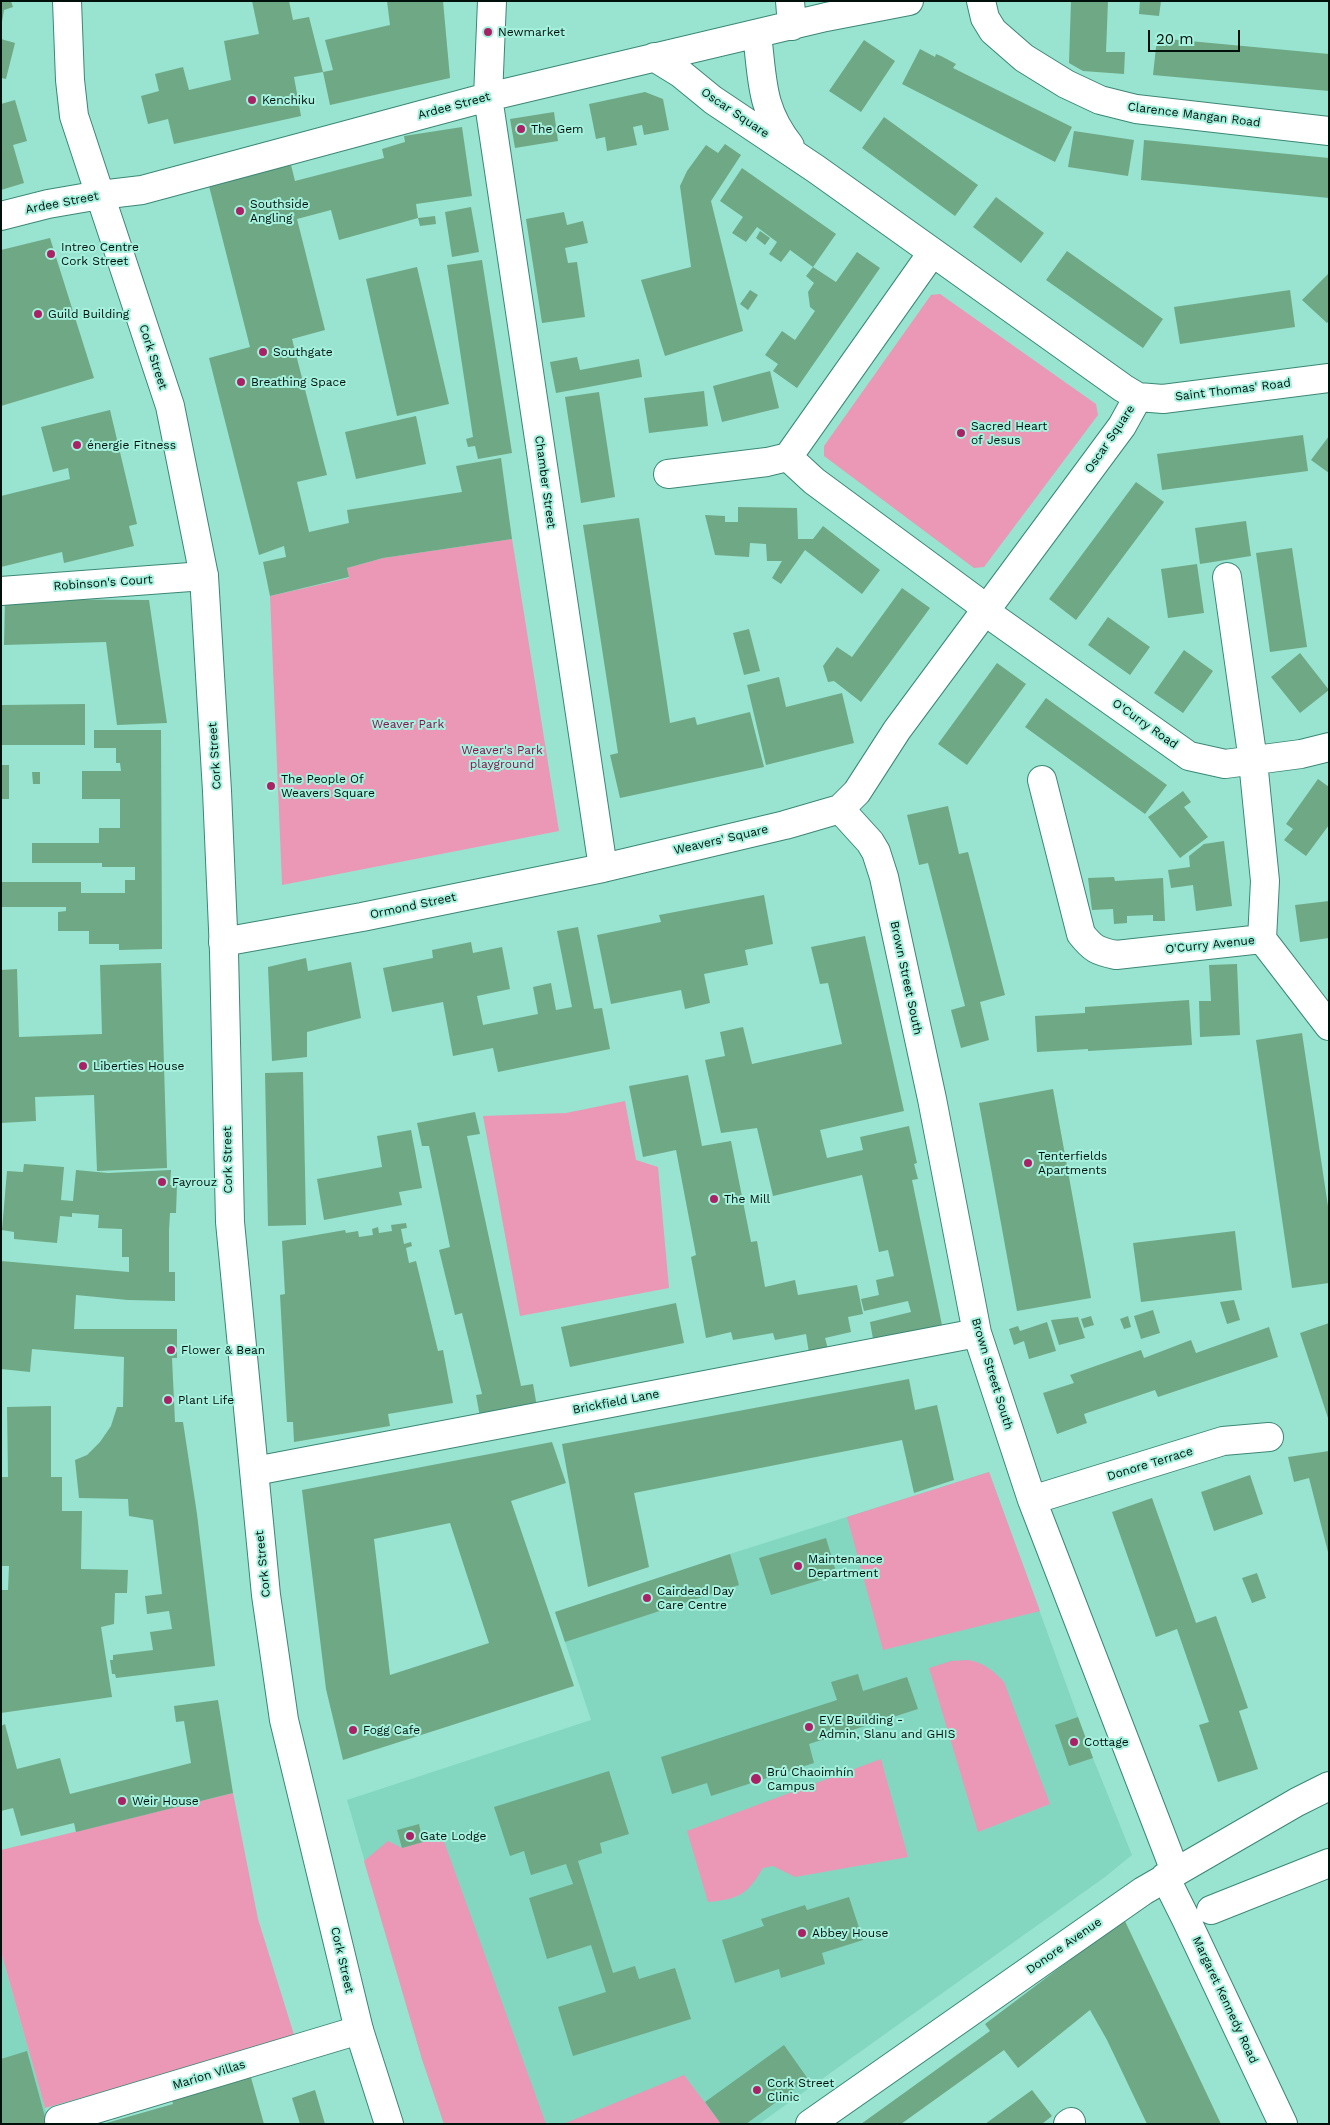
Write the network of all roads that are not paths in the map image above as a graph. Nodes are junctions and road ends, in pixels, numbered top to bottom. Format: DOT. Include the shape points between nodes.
graph roads {
  1 [pos="67,1"];
  2 [pos="492,1"];
  3 [pos="909,1"];
  4 [pos="981,1"];
  5 [pos="791,14"];
  6 [pos="757,35"];
  7 [pos="654,57"];
  8 [pos="488,97"];
  9 [pos="1329,131"];
  10 [pos="816,169"];
  11 [pos="100,195"];
  12 [pos="1,216"];
  13 [pos="932,253"];
  14 [pos="1329,378"];
  15 [pos="1138,397"];
  16 [pos="788,457"];
  17 [pos="668,474"];
  18 [pos="204,576"];
  19 [pos="1228,577"];
  20 [pos="1,591"];
  21 [pos="986,610"];
  22 [pos="1329,747"];
  23 [pos="1253,761"];
  24 [pos="1042,780"];
  25 [pos="840,810"];
  26 [pos="603,868"];
  27 [pos="1262,939"];
  28 [pos="223,942"];
  29 [pos="1329,1026"];
  30 [pos="977,1334"];
  31 [pos="1269,1437"];
  32 [pos="255,1471"];
  33 [pos="1032,1500"];
  34 [pos="1329,1786"];
  35 [pos="1329,1863"];
  36 [pos="1170,1874"];
  37 [pos="1210,1910"];
  38 [pos="358,2030"];
  39 [pos="59,2120"];
  40 [pos="389,2124"];
  41 [pos="810,2124"];
  42 [pos="1283,2124"];
  1 -- 11 [label="street, Cork Street" via="74,116"];
  2 -- 8 [label="street"];
  3 -- 5 [label="street, Ardee Street" via="826,17"];
  4 -- 9 [label="street, Clarence Mangan Road" via="985,18 994,31 1024,58 1100,100 1136,109"];
  5 -- 6 [label="street, Ardee Street"];
  6 -- 7 [label="street, Ardee Street"];
  6 -- 10 [label="street, Oscar Square" via="763,92 776,126 790,146"];
  7 -- 8 [label="street, Ardee Street"];
  7 -- 10 [label="street, Oscar Square"];
  8 -- 11 [label="street, Ardee Street" via="142,190"];
  8 -- 26 [label="street, Chamber Street"];
  10 -- 13 [label="street, Oscar Square"];
  11 -- 12 [label="street, Ardee Street"];
  11 -- 18 [label="street, Cork Street" via="170,406"];
  13 -- 15 [label="street, Oscar Square"];
  13 -- 16 [label="street"];
  14 -- 15 [label="street, Saint Thomas' Road" via="1163,399"];
  15 -- 21 [label="street, Oscar Square" via="1122,426"];
  16 -- 17 [label="street"];
  16 -- 21 [label="street" via="814,481"];
  18 -- 20 [label="street, Robinson's Court"];
  18 -- 28 [label="street, Cork Street"];
  19 -- 23 [label="street, O'Curry Avenue"];
  21 -- 23 [label="street, O'Curry Road" via="1189,756 1225,764"];
  21 -- 25 [label="street, Oscar Square" via="897,730 857,792"];
  22 -- 23 [label="street, O'Curry Road"];
  23 -- 27 [label="street, O'Curry Avenue" via="1265,881"];
  24 -- 27 [label="street, O'Curry Avenue" via="1081,934 1091,948 1116,954"];
  25 -- 26 [label="street, Weavers' Square"];
  25 -- 30 [label="street, Brown Street South" via="870,842 884,877 932,1099"];
  26 -- 28 [label="street, Ormond Street"];
  27 -- 29 [label="street"];
  28 -- 32 [label="street, Cork Street" via="230,1222"];
  30 -- 32 [label="street, Brickfield Lane"];
  30 -- 33 [label="street, Brown Street South"];
  31 -- 33 [label="street, Donore Terrace" via="1223,1441"];
  32 -- 38 [label="street, Cork Street" via="266,1595 284,1720"];
  33 -- 36 [label="street, Brown Street South"];
  34 -- 36 [label="street, Donore Avenue"];
  35 -- 37 [label="street"];
  36 -- 41 [label="street, Donore Avenue"];
  36 -- 42 [label="street, Margaret Kennedy Road" via="1186,1919"];
  38 -- 39 [label="street, Marion Villas"];
  38 -- 40 [label="street, Cork Street"];
}
